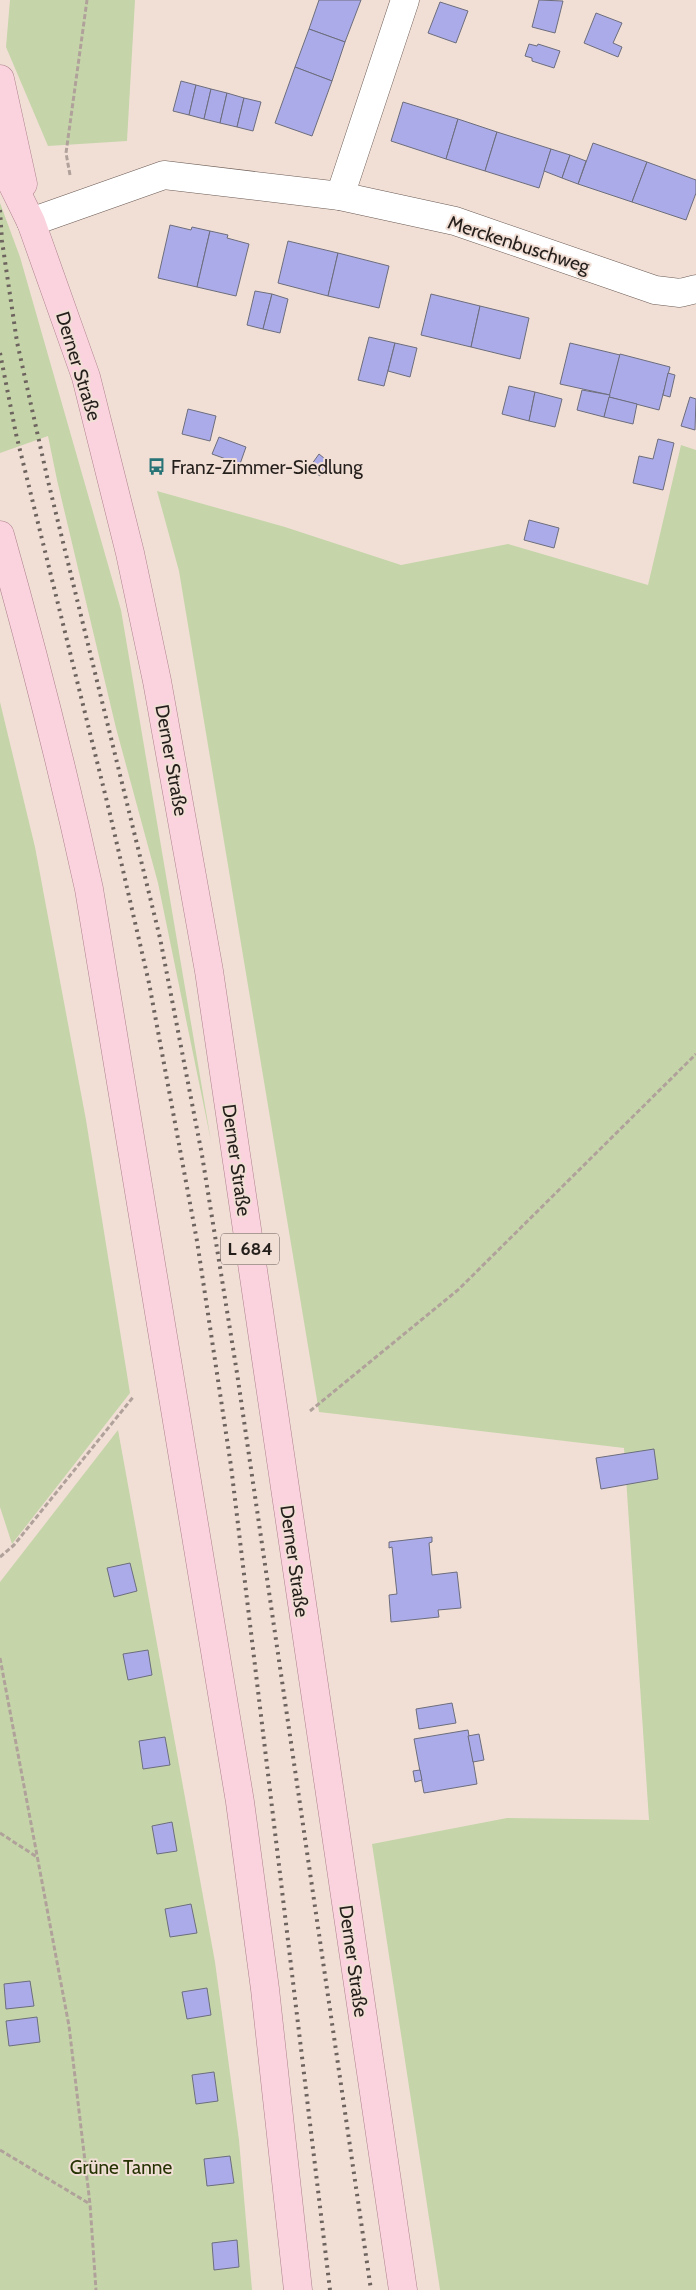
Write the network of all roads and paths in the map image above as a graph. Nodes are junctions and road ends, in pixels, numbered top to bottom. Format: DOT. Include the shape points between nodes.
graph roads {
  1 [pos="87,0"];
  2 [pos="405,0"];
  3 [pos="0,79"];
  4 [pos="0,159"];
  5 [pos="70,176"];
  6 [pos="340,196"];
  7 [pos="31,222"];
  8 [pos="696,289"];
  9 [pos="0,535"];
  10 [pos="4,563"];
  11 [pos="696,1054"];
  12 [pos="134,1396"];
  13 [pos="310,1411"];
  14 [pos="0,1556"];
  15 [pos="0,1658"];
  16 [pos="0,1833"];
  17 [pos="38,1857"];
  18 [pos="0,2150"];
  19 [pos="90,2204"];
  20 [pos="96,2290"];
  21 [pos="298,2290"];
  22 [pos="403,2290"];
  1 -- 5 [label="path" via="66,153"];
  2 -- 6 [label="street"];
  3 -- 7 [label="main road"];
  4 -- 7 [label="main road, L 684"];
  6 -- 7 [label="street, Merckenbuschweg" via="164,175"];
  6 -- 8 [label="street, Merckenbuschweg" via="455,221 654,290 680,294"];
  7 -- 22 [label="main road, Derner Straße / L 684" via="86,377 130,553 164,719 211,981"];
  9 -- 10 [label="main road"];
  10 -- 21 [label="main road" via="25,622 89,889 240,1802 264,1979"];
  11 -- 13 [label="path" via="459,1289"];
  12 -- 14 [label="path" via="14,1545"];
  15 -- 17 [label="path"];
  16 -- 17 [label="path"];
  17 -- 19 [label="path" via="69,2026"];
  18 -- 19 [label="path"];
  19 -- 20 [label="path"];
}
